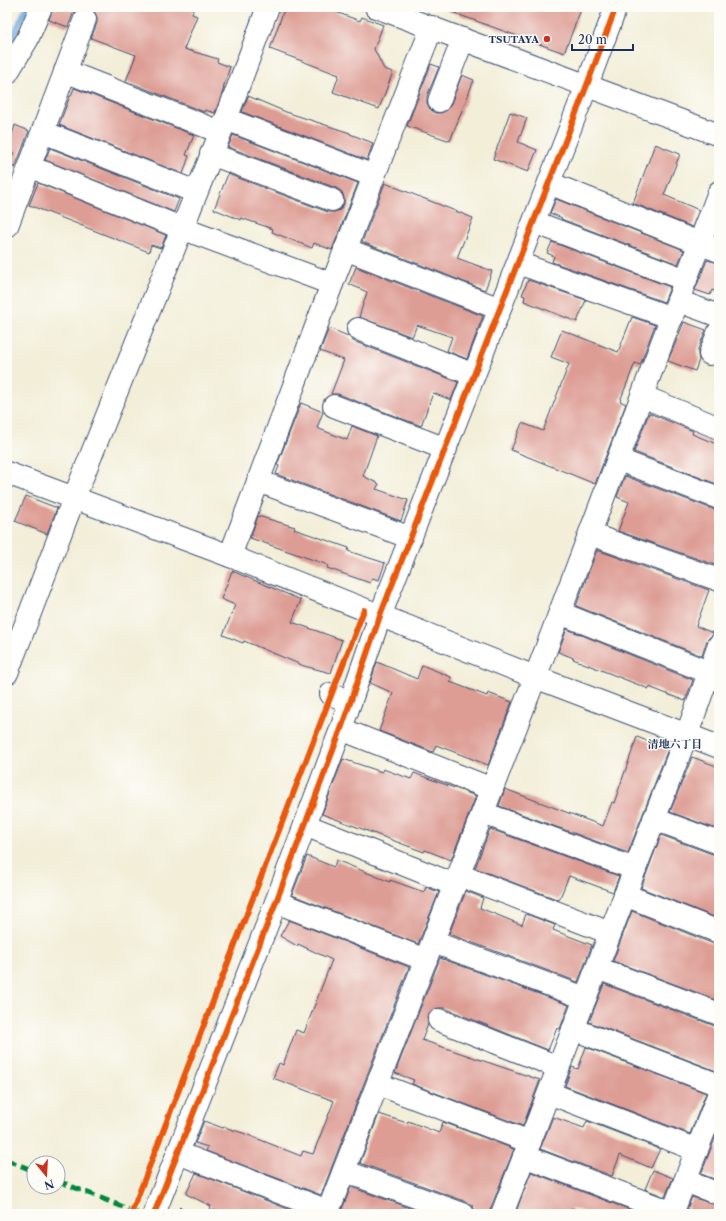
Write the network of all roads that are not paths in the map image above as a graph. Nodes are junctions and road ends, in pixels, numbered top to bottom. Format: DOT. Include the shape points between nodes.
graph roads {
  1 [pos="41,7"];
  2 [pos="268,7"];
  3 [pos="376,7"];
  4 [pos="616,7"];
  5 [pos="85,19"];
  6 [pos="432,27"];
  7 [pos="463,39"];
  8 [pos="65,71"];
  9 [pos="7,73"];
  10 [pos="587,85"];
  11 [pos="439,101"];
  12 [pos="223,126"];
  13 [pos="42,132"];
  14 [pos="719,135"];
  15 [pos="211,154"];
  16 [pos="44,172"];
  17 [pos="374,176"];
  18 [pos="549,183"];
  19 [pos="196,192"];
  20 [pos="719,192"];
  21 [pos="332,200"];
  22 [pos="534,222"];
  23 [pos="7,226"];
  24 [pos="181,228"];
  25 [pos="709,248"];
  26 [pos="345,249"];
  27 [pos="518,262"];
  28 [pos="686,280"];
  29 [pos="332,284"];
  30 [pos="500,309"];
  31 [pos="675,309"];
  32 [pos="719,316"];
  33 [pos="358,330"];
  34 [pos="719,331"];
  35 [pos="710,354"];
  36 [pos="474,375"];
  37 [pos="642,396"];
  38 [pos="334,406"];
  39 [pos="719,428"];
  40 [pos="446,449"];
  41 [pos="619,460"];
  42 [pos="7,473"];
  43 [pos="258,481"];
  44 [pos="74,498"];
  45 [pos="719,498"];
  46 [pos="590,534"];
  47 [pos="411,538"];
  48 [pos="230,556"];
  49 [pos="719,580"];
  50 [pos="560,613"];
  51 [pos="380,616"];
  52 [pos="719,645"];
  53 [pos="708,672"];
  54 [pos="7,673"];
  55 [pos="535,677"];
  56 [pos="341,729"];
  57 [pos="687,734"];
  58 [pos="719,747"];
  59 [pos="492,789"];
  60 [pos="483,813"];
  61 [pos="654,818"];
  62 [pos="304,825"];
  63 [pos="719,843"];
  64 [pos="635,869"];
  65 [pos="457,880"];
  66 [pos="625,895"];
  67 [pos="276,902"];
  68 [pos="719,932"];
  69 [pos="610,933"];
  70 [pos="429,951"];
  71 [pos="597,968"];
  72 [pos="585,998"];
  73 [pos="719,1014"];
  74 [pos="439,1020"];
  75 [pos="573,1029"];
  76 [pos="558,1067"];
  77 [pos="378,1084"];
  78 [pos="719,1085"];
  79 [pos="549,1093"];
  80 [pos="717,1105"];
  81 [pos="527,1149"];
  82 [pos="697,1150"];
  83 [pos="178,1153"];
  84 [pos="344,1171"];
  85 [pos="685,1181"];
  86 [pos="719,1194"];
  87 [pos="328,1212"];
  88 [pos="154,1214"];
  89 [pos="463,1214"];
  90 [pos="502,1214"];
  91 [pos="672,1214"];
  1 -- 9 [label="street" via="27,40"];
  2 -- 12 [label="street"];
  3 -- 6 [label="street"];
  4 -- 10 [label="street"];
  5 -- 8 [label="street"];
  6 -- 7 [label="street"];
  6 -- 17 [label="street"];
  7 -- 10 [label="street"];
  7 -- 11 [label="street"];
  8 -- 12 [label="street"];
  8 -- 13 [label="street"];
  10 -- 14 [label="street"];
  10 -- 18 [label="street"];
  12 -- 15 [label="street"];
  12 -- 17 [label="street"];
  13 -- 19 [label="street"];
  13 -- 23 [label="street"];
  15 -- 19 [label="street"];
  15 -- 21 [label="street"];
  16 -- 24 [label="street"];
  17 -- 26 [label="street"];
  18 -- 22 [label="street"];
  18 -- 25 [label="street"];
  19 -- 24 [label="street"];
  20 -- 25 [label="street"];
  22 -- 27 [label="street"];
  22 -- 28 [label="street"];
  24 -- 29 [label="street"];
  24 -- 44 [label="street"];
  25 -- 28 [label="street"];
  26 -- 29 [label="street"];
  26 -- 30 [label="street"];
  27 -- 30 [label="street"];
  27 -- 31 [label="street"];
  28 -- 31 [label="street"];
  29 -- 43 [label="street"];
  30 -- 36 [label="street"];
  31 -- 32 [label="street"];
  31 -- 37 [label="street"];
  33 -- 36 [label="street"];
  34 -- 35 [label="street"];
  36 -- 40 [label="street"];
  37 -- 39 [label="street"];
  37 -- 41 [label="street"];
  38 -- 40 [label="street"];
  40 -- 47 [label="street"];
  41 -- 45 [label="street"];
  41 -- 46 [label="street"];
  42 -- 44 [label="street"];
  43 -- 47 [label="street"];
  43 -- 48 [label="street"];
  44 -- 48 [label="street"];
  44 -- 54 [label="street"];
  46 -- 49 [label="street"];
  46 -- 50 [label="street"];
  47 -- 51 [label="street"];
  48 -- 51 [label="street"];
  50 -- 53 [label="street"];
  50 -- 55 [label="street"];
  51 -- 55 [label="street"];
  51 -- 56 [label="street" via="341,698"];
  52 -- 53 [label="street"];
  53 -- 57 [label="street"];
  55 -- 57 [label="street"];
  55 -- 59 [label="street"];
  56 -- 59 [label="street"];
  56 -- 62 [label="street"];
  57 -- 58 [label="street"];
  57 -- 61 [label="street"];
  59 -- 60 [label="street"];
  60 -- 64 [label="street"];
  60 -- 65 [label="street"];
  61 -- 63 [label="street"];
  61 -- 64 [label="street"];
  62 -- 65 [label="street"];
  62 -- 67 [label="street"];
  64 -- 66 [label="street"];
  65 -- 69 [label="street"];
  65 -- 70 [label="street"];
  66 -- 68 [label="street"];
  66 -- 69 [label="street"];
  67 -- 70 [label="street"];
  67 -- 83 [label="street"];
  69 -- 71 [label="street"];
  70 -- 72 [label="street"];
  70 -- 77 [label="street"];
  71 -- 72 [label="street"];
  71 -- 73 [label="street"];
  72 -- 75 [label="street"];
  74 -- 76 [label="street"];
  75 -- 76 [label="street"];
  75 -- 78 [label="street"];
  76 -- 79 [label="street"];
  77 -- 81 [label="street"];
  77 -- 84 [label="street"];
  79 -- 81 [label="street"];
  79 -- 82 [label="street"];
  80 -- 82 [label="street"];
  81 -- 90 [label="street"];
  81 -- 91 [label="street"];
  82 -- 85 [label="street"];
  83 -- 87 [label="street"];
  83 -- 88 [label="street"];
  84 -- 87 [label="street"];
  84 -- 89 [label="street"];
  85 -- 86 [label="street"];
  85 -- 91 [label="street"];
}
